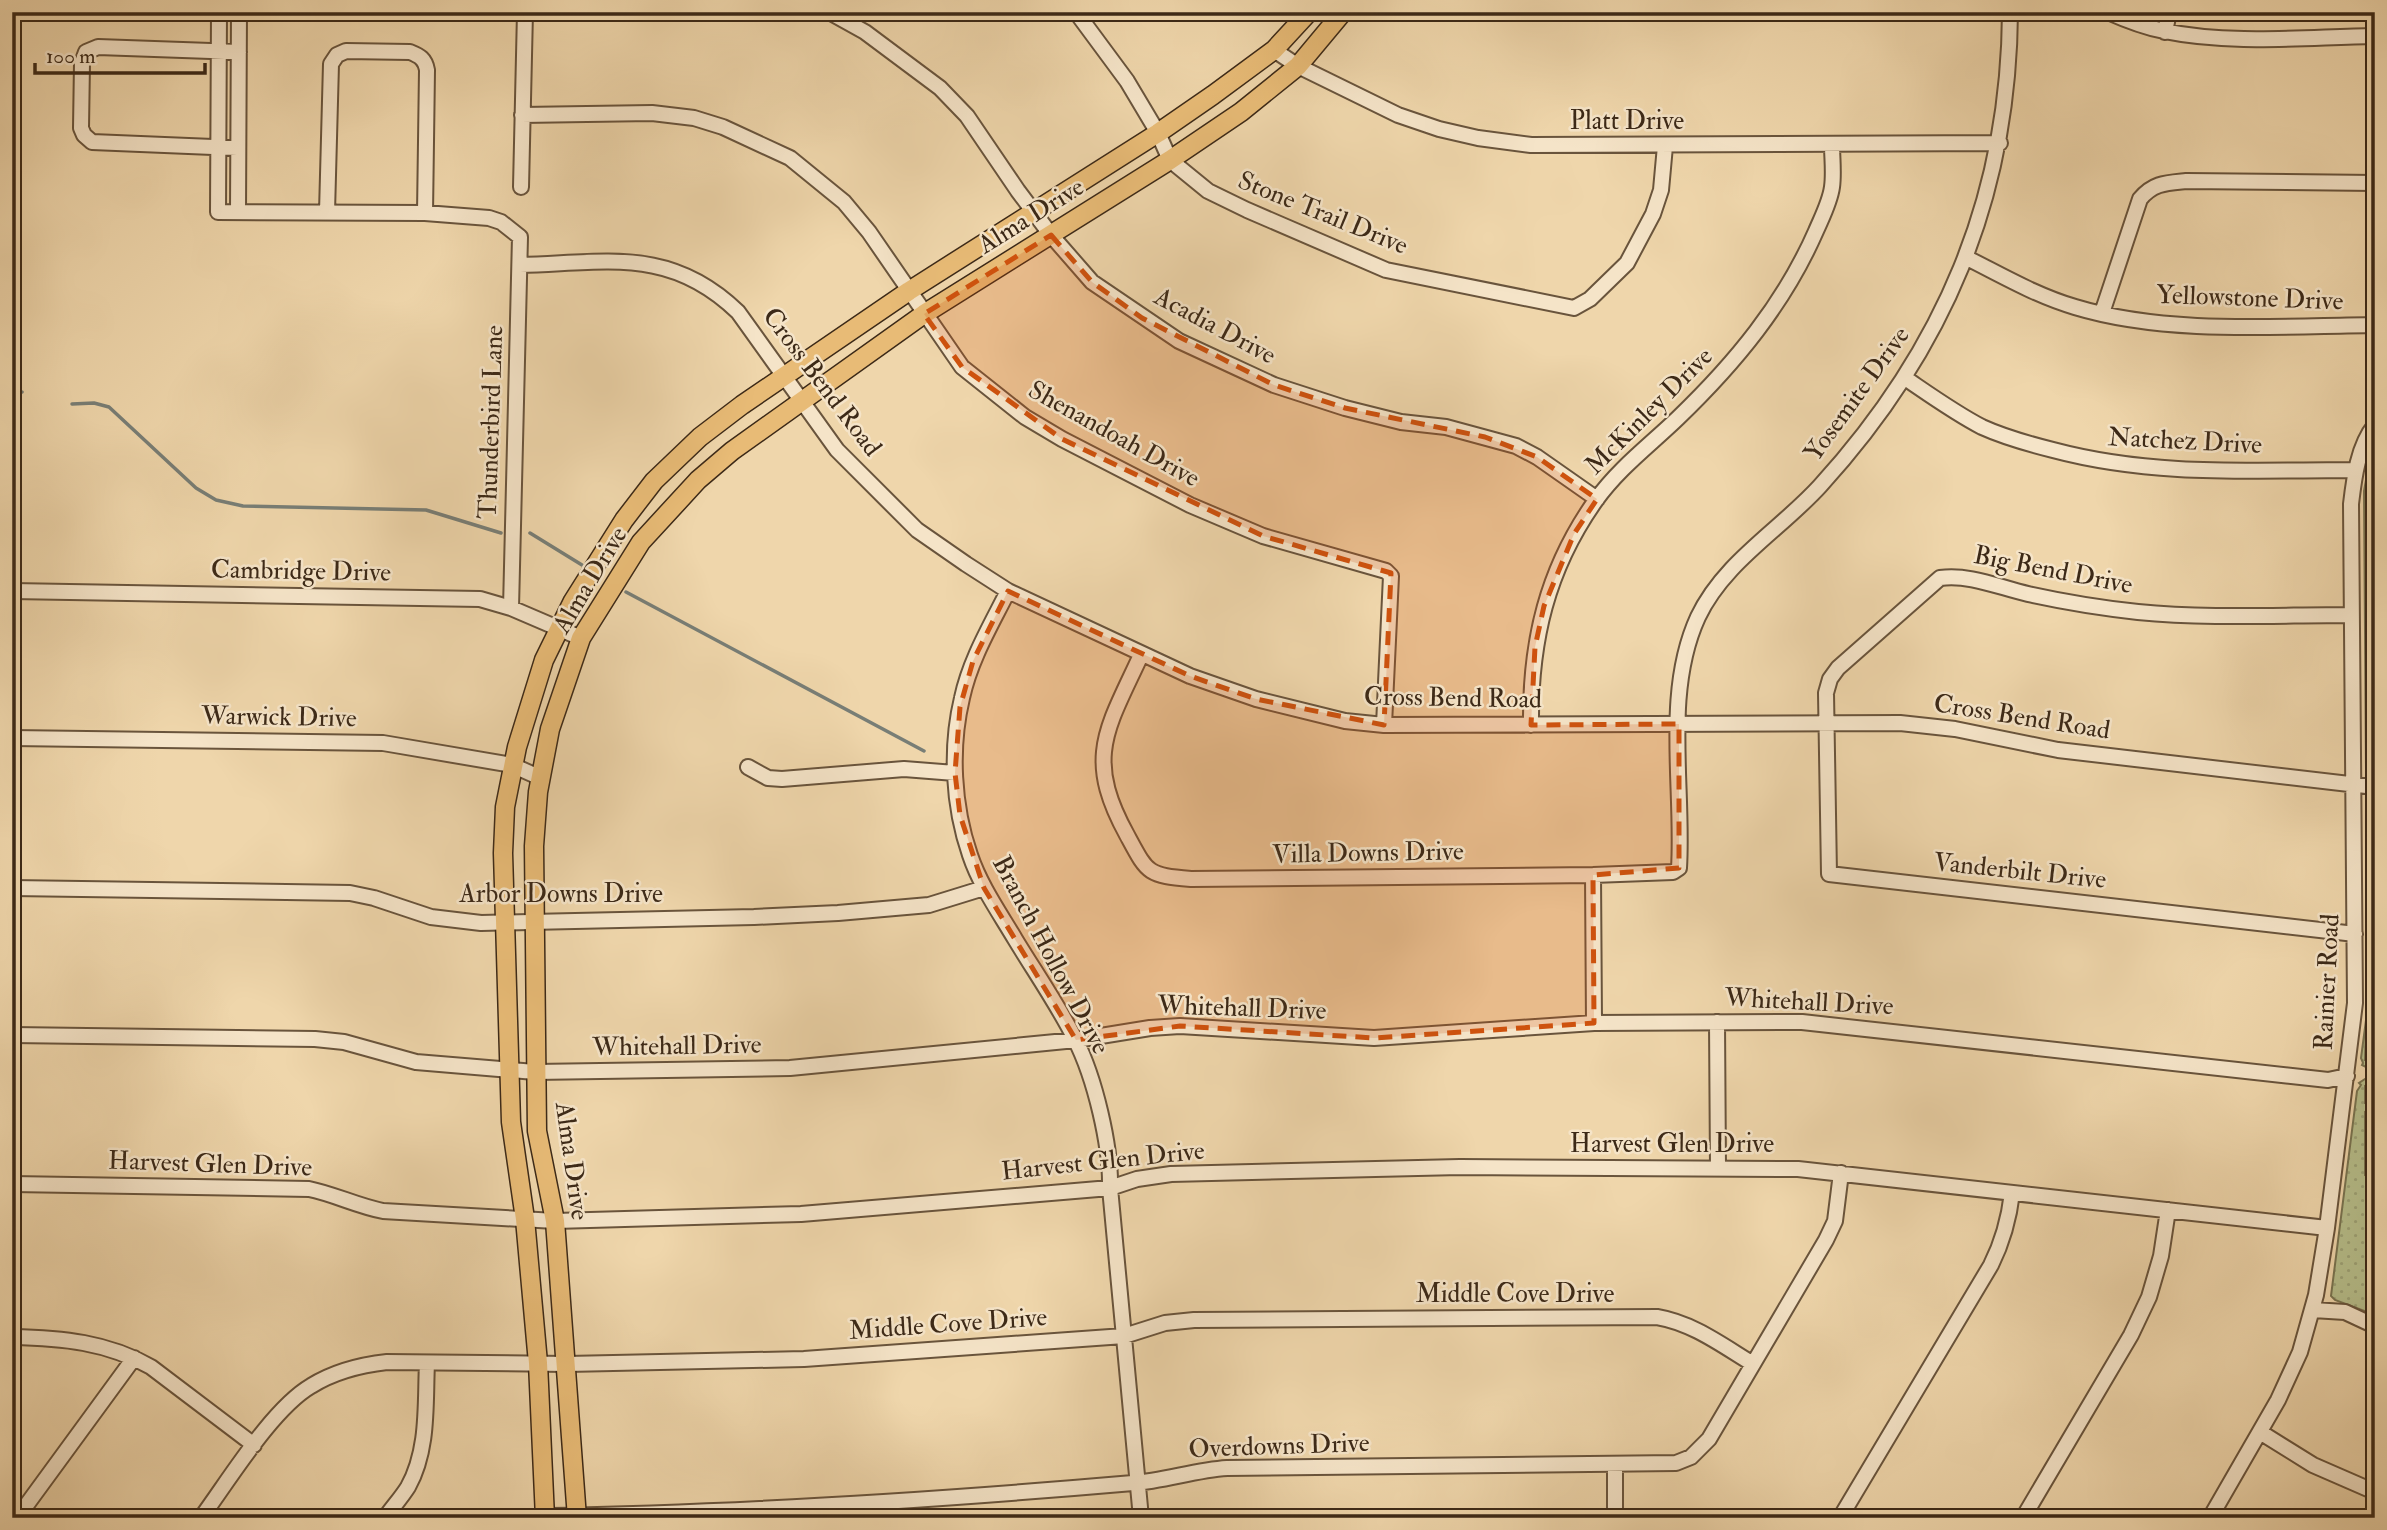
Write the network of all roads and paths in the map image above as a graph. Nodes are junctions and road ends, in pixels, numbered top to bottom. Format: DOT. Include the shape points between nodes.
graph roads {
  1 [pos="219,12"];
  2 [pos="239,12"];
  3 [pos="525,12"];
  4 [pos="830,12"];
  5 [pos="1076,12"];
  6 [pos="1309,12"];
  7 [pos="1343,12"];
  8 [pos="2010,12"];
  9 [pos="2108,12"];
  10 [pos="2169,12"];
  11 [pos="2165,32"];
  12 [pos="2375,37"];
  13 [pos="1274,50"];
  14 [pos="218,51"];
  15 [pos="239,51"];
  16 [pos="1298,66"];
  17 [pos="218,94"];
  18 [pos="238,95"];
  19 [pos="522,115"];
  20 [pos="1158,133"];
  21 [pos="2000,143"];
  22 [pos="1832,144"];
  23 [pos="1665,146"];
  24 [pos="217,148"];
  25 [pos="237,148"];
  26 [pos="1170,160"];
  27 [pos="217,179"];
  28 [pos="237,179"];
  29 [pos="2375,183"];
  30 [pos="521,187"];
  31 [pos="238,211"];
  32 [pos="1034,211"];
  33 [pos="327,212"];
  34 [pos="425,213"];
  35 [pos="1051,235"];
  36 [pos="1967,258"];
  37 [pos="520,265"];
  38 [pos="909,291"];
  39 [pos="2102,313"];
  40 [pos="924,314"];
  41 [pos="2375,326"];
  42 [pos="786,376"];
  43 [pos="1905,378"];
  44 [pos="802,400"];
  45 [pos="2375,425"];
  46 [pos="2356,470"];
  47 [pos="1597,499"];
  48 [pos="12,590"];
  49 [pos="1008,591"];
  50 [pos="511,608"];
  51 [pos="2350,615"];
  52 [pos="560,628"];
  53 [pos="581,638"];
  54 [pos="1141,655"];
  55 [pos="1826,722"];
  56 [pos="1679,724"];
  57 [pos="1384,725"];
  58 [pos="1531,725"];
  59 [pos="12,738"];
  60 [pos="512,765"];
  61 [pos="748,767"];
  62 [pos="955,774"];
  63 [pos="541,778"];
  64 [pos="2354,785"];
  65 [pos="2375,787"];
  66 [pos="1592,875"];
  67 [pos="12,888"];
  68 [pos="984,888"];
  69 [pos="505,921"];
  70 [pos="534,922"];
  71 [pos="2356,934"];
  72 [pos="1717,1022"];
  73 [pos="1594,1023"];
  74 [pos="12,1035"];
  75 [pos="1076,1040"];
  76 [pos="511,1072"];
  77 [pos="535,1072"];
  78 [pos="2347,1076"];
  79 [pos="1718,1169"];
  80 [pos="1841,1173"];
  81 [pos="12,1184"];
  82 [pos="1110,1188"];
  83 [pos="2012,1193"];
  84 [pos="2168,1210"];
  85 [pos="525,1219"];
  86 [pos="555,1221"];
  87 [pos="2327,1228"];
  88 [pos="2313,1310"];
  89 [pos="2375,1326"];
  90 [pos="1124,1336"];
  91 [pos="12,1337"];
  92 [pos="134,1358"];
  93 [pos="427,1363"];
  94 [pos="538,1363"];
  95 [pos="567,1364"];
  96 [pos="1753,1364"];
  97 [pos="2260,1432"];
  98 [pos="254,1445"];
  99 [pos="1615,1464"];
  100 [pos="1138,1483"];
  101 [pos="2375,1492"];
  102 [pos="577,1516"];
  103 [pos="545,1517"];
  104 [pos="16,1518"];
  105 [pos="201,1518"];
  106 [pos="385,1518"];
  107 [pos="1141,1518"];
  108 [pos="1615,1518"];
  109 [pos="1840,1518"];
  110 [pos="2023,1518"];
  111 [pos="2210,1518"];
  1 -- 14 [label="street"];
  2 -- 15 [label="street"];
  3 -- 19 [label="street"];
  4 -- 32 [label="street, Acadia Drive" via="940,88 967,116"];
  5 -- 20 [label="street, Stone Trail Drive" via="1127,81"];
  6 -- 13 [label="main road, Alma Drive"];
  7 -- 16 [label="main road, Alma Drive"];
  8 -- 21 [label="street, Yosemite Drive"];
  9 -- 11 [label="street"];
  10 -- 11 [label="street"];
  11 -- 12 [label="street" via="2229,38"];
  13 -- 16 [label="street, Platt Drive"];
  13 -- 20 [label="main road, Alma Drive"];
  14 -- 15 [label="street"];
  14 -- 17 [label="street"];
  14 -- 24 [label="street" via="97,47 86,52 81,128 98,144"];
  15 -- 18 [label="street"];
  16 -- 23 [label="street, Platt Drive" via="1398,115 1478,138 1531,145"];
  16 -- 26 [label="main road, Alma Drive"];
  17 -- 18 [label="street"];
  17 -- 24 [label="street"];
  18 -- 25 [label="street"];
  19 -- 30 [label="street"];
  19 -- 38 [label="street, Shenandoah Drive" via="652,113 694,118 757,141 790,158 844,202"];
  20 -- 26 [label="street, Stone Trail Drive"];
  20 -- 32 [label="main road, Alma Drive"];
  21 -- 22 [label="street, Platt Drive"];
  21 -- 36 [label="street, Yosemite Drive"];
  22 -- 23 [label="street, Platt Drive"];
  22 -- 47 [label="street, McKinley Drive" via="1828,204 1780,299 1716,382 1637,454"];
  23 -- 26 [label="street, Stone Trail Drive" via="1661,190 1627,262 1590,299 1574,308 1386,270 1208,191"];
  24 -- 25 [label="street"];
  24 -- 27 [label="street"];
  25 -- 28 [label="street"];
  26 -- 35 [label="main road, Alma Drive"];
  27 -- 28 [label="street"];
  27 -- 31 [label="street" via="218,212"];
  28 -- 31 [label="street"];
  29 -- 39 [label="street" via="2158,184 2140,199"];
  31 -- 33 [label="street"];
  32 -- 35 [label="street, Acadia Drive"];
  32 -- 38 [label="main road, Alma Drive"];
  33 -- 34 [label="street"];
  33 -- 34 [label="street" via="331,64 337,54 346,51 410,52 425,62"];
  34 -- 37 [label="street, Thunderbird Lane" via="501,222 520,237"];
  35 -- 40 [label="main road, Alma Drive"];
  35 -- 47 [label="street, Acadia Drive" via="1092,282 1179,341 1274,385 1345,408 1516,446"];
  36 -- 39 [label="street, Yellowstone Drive" via="2046,297"];
  36 -- 43 [label="street, Yosemite Drive"];
  37 -- 42 [label="street, Cross Bend Road" via="630,262 676,270 719,293"];
  37 -- 50 [label="street, Thunderbird Lane"];
  38 -- 40 [label="street, Shenandoah Drive"];
  38 -- 42 [label="main road, Alma Drive"];
  39 -- 41 [label="street, Yellowstone Drive" via="2223,327"];
  40 -- 44 [label="main road, Alma Drive"];
  40 -- 57 [label="street, Shenandoah Drive" via="962,367 1025,417 1062,439 1263,536 1386,571 1391,576"];
  42 -- 44 [label="street, Cross Bend Road"];
  42 -- 52 [label="main road, Alma Drive" via="700,437 654,481 610,540"];
  43 -- 46 [label="street, Natchez Drive" via="1985,428 2086,459 2194,471"];
  43 -- 56 [label="street, Yosemite Drive" via="1818,488 1729,571 1712,593 1686,649 1679,683"];
  44 -- 49 [label="street, Cross Bend Road" via="838,450 917,530"];
  44 -- 53 [label="main road, Alma Drive" via="732,451 671,508 641,542"];
  45 -- 46 [label="street, Rainier Road"];
  46 -- 51 [label="street, Rainier Road" via="2351,504"];
  47 -- 58 [label="street, McKinley Drive" via="1574,534 1544,606 1535,647"];
  48 -- 50 [label="street, Cambridge Drive" via="480,599"];
  49 -- 54 [label="street, Cross Bend Road"];
  49 -- 62 [label="street, Branch Hollow Drive" via="962,694"];
  50 -- 52 [label="street, Cambridge Drive"];
  51 -- 55 [label="street, Big Bend Drive" via="2139,612 2061,601 1972,578 1940,578 1838,668 1826,693"];
  51 -- 64 [label="street, Rainier Road"];
  52 -- 53 [label="street, Cambridge Drive"];
  52 -- 60 [label="main road, Alma Drive" via="533,690"];
  53 -- 63 [label="main road, Alma Drive" via="550,729"];
  54 -- 57 [label="street, Cross Bend Road" via="1256,699 1345,721"];
  54 -- 66 [label="street, Villa Downs Drive" via="1109,724 1103,772 1112,808 1143,865 1160,876"];
  55 -- 56 [label="street, Cross Bend Road"];
  55 -- 64 [label="street, Cross Bend Road" via="1955,729 2059,750"];
  55 -- 71 [label="street, Vanderbilt Drive" via="1829,874"];
  56 -- 58 [label="street, Cross Bend Road"];
  56 -- 66 [label="street, Villa Downs Drive" via="1679,868 1673,872"];
  57 -- 58 [label="street, Cross Bend Road"];
  59 -- 60 [label="street, Warwick Drive" via="383,743"];
  60 -- 63 [label="street, Warwick Drive"];
  60 -- 69 [label="main road, Alma Drive" via="505,807"];
  61 -- 62 [label="street" via="768,778 782,779 904,769"];
  62 -- 68 [label="street, Branch Hollow Drive" via="970,855"];
  63 -- 70 [label="main road, Alma Drive" via="534,846"];
  64 -- 65 [label="street, Cross Bend Road"];
  64 -- 71 [label="street, Rainier Road"];
  66 -- 73 [label="street"];
  67 -- 69 [label="street, Arbor Downs Drive" via="350,892 430,917"];
  68 -- 70 [label="street, Arbor Downs Drive" via="929,905 838,913"];
  68 -- 75 [label="street, Branch Hollow Drive"];
  69 -- 70 [label="street, Arbor Downs Drive"];
  69 -- 76 [label="main road, Alma Drive"];
  70 -- 77 [label="main road, Alma Drive"];
  71 -- 78 [label="street, Rainier Road"];
  72 -- 73 [label="street, Whitehall Drive"];
  72 -- 78 [label="street, Whitehall Drive" via="1837,1024 2328,1080"];
  72 -- 79 [label="street"];
  73 -- 75 [label="street, Whitehall Drive" via="1374,1038 1180,1026"];
  74 -- 76 [label="street, Whitehall Drive" via="325,1040 416,1062"];
  75 -- 77 [label="street, Whitehall Drive" via="790,1068"];
  75 -- 82 [label="street, Branch Hollow Drive" via="1106,1143"];
  76 -- 77 [label="street, Whitehall Drive"];
  76 -- 85 [label="main road, Alma Drive" via="511,1122"];
  77 -- 86 [label="main road, Alma Drive" via="537,1131"];
  78 -- 87 [label="street, Rainier Road"];
  79 -- 80 [label="street, Harvest Glen Drive"];
  79 -- 82 [label="street, Harvest Glen Drive" via="1461,1167 1171,1174"];
  80 -- 83 [label="street, Harvest Glen Drive"];
  80 -- 96 [label="street, Overdowns Drive" via="1835,1221"];
  81 -- 85 [label="street, Harvest Glen Drive" via="309,1189 383,1212"];
  82 -- 86 [label="street, Harvest Glen Drive" via="801,1214"];
  82 -- 90 [label="street, Branch Hollow Drive"];
  83 -- 84 [label="street, Harvest Glen Drive"];
  83 -- 109 [label="street" via="2000,1247 1991,1265"];
  84 -- 87 [label="street, Harvest Glen Drive"];
  84 -- 110 [label="street" via="2161,1256 2136,1325"];
  85 -- 86 [label="street, Harvest Glen Drive"];
  85 -- 94 [label="main road, Alma Drive"];
  86 -- 95 [label="main road, Alma Drive"];
  87 -- 88 [label="street, Rainier Road"];
  88 -- 89 [label="street" via="2345,1312"];
  88 -- 97 [label="street, Rainier Road" via="2300,1352"];
  90 -- 95 [label="street, Middle Cove Drive" via="804,1359"];
  90 -- 96 [label="street, Middle Cove Drive" via="1165,1323 1194,1320 1657,1317 1691,1326"];
  90 -- 100 [label="street, Branch Hollow Drive"];
  91 -- 92 [label="street" via="76,1340"];
  92 -- 98 [label="street"];
  92 -- 104 [label="street"];
  93 -- 94 [label="street, Middle Cove Drive"];
  93 -- 98 [label="street, Middle Cove Drive" via="387,1362 337,1372 284,1407"];
  93 -- 106 [label="street" via="424,1440 418,1464"];
  94 -- 95 [label="street, Middle Cove Drive"];
  94 -- 103 [label="main road, Alma Drive"];
  95 -- 102 [label="main road, Alma Drive"];
  96 -- 99 [label="street, Overdowns Drive" via="1709,1439 1691,1457 1676,1463"];
  97 -- 101 [label="street" via="2313,1465"];
  97 -- 111 [label="street, Rainier Road"];
  98 -- 105 [label="street, Middle Cove Drive"];
  99 -- 100 [label="street, Overdowns Drive" via="1227,1468"];
  99 -- 108 [label="street"];
  100 -- 102 [label="street, Overdowns Drive" via="860,1505"];
  100 -- 107 [label="street, Branch Hollow Drive"];
  102 -- 103 [label="street, Overdowns Drive"];
}
